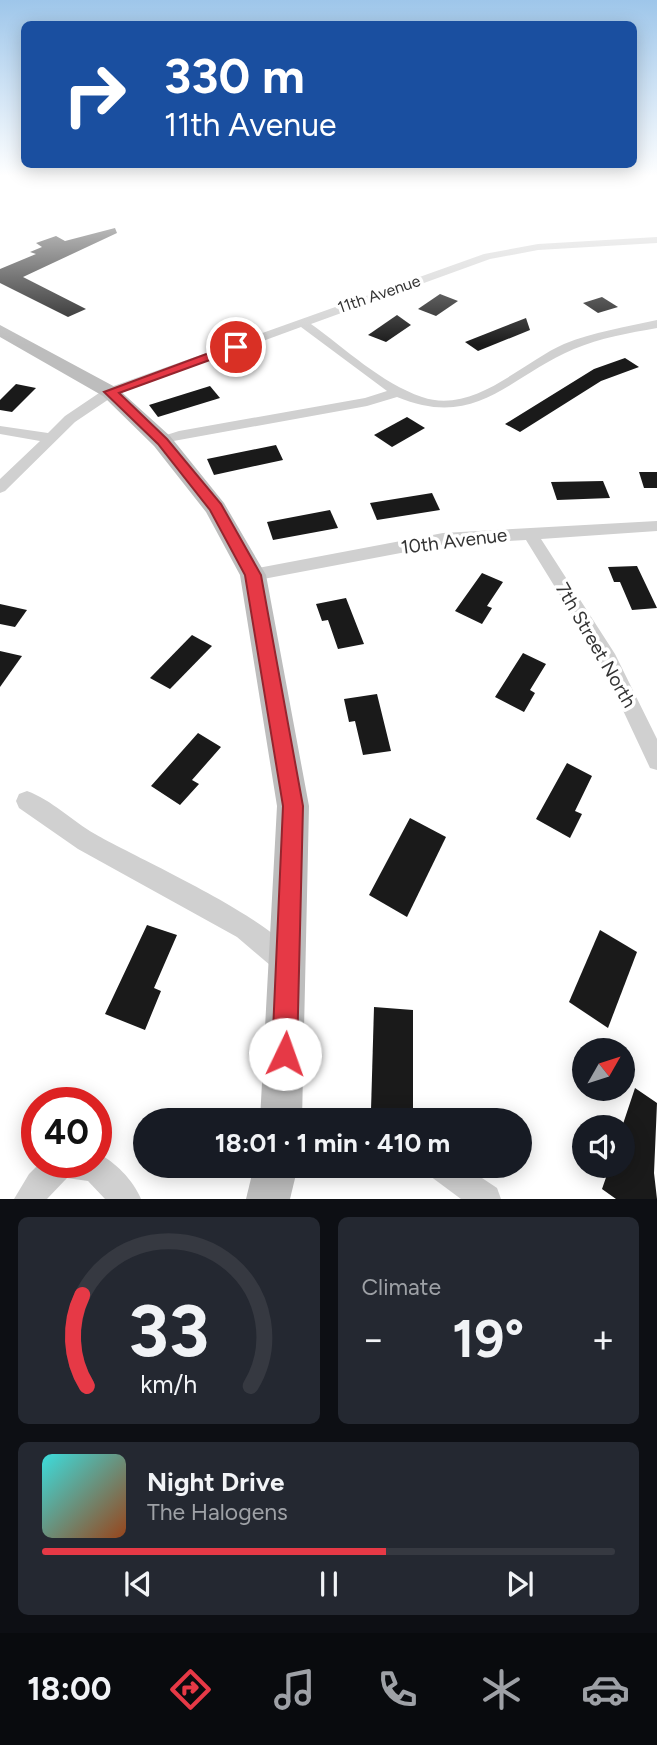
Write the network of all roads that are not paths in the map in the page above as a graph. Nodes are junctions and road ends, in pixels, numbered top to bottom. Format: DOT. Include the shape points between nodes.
graph roads {
  1 [pos="657,240"];
  2 [pos="301,323"];
  3 [pos="657,324"];
  4 [pos="0,330"];
  5 [pos="110,392"];
  6 [pos="398,392"];
  7 [pos="0,430"];
  8 [pos="51,438"];
  9 [pos="162,441"];
  10 [pos="0,488"];
  11 [pos="657,526"];
  12 [pos="529,532"];
  13 [pos="253,575"];
  14 [pos="652,735"];
  15 [pos="657,761"];
  16 [pos="27,801"];
  17 [pos="289,964"];
  18 [pos="282,1108"];
  19 [pos="273,1178"];
  20 [pos="457,1178"];
  21 [pos="29,1199"];
  22 [pos="126,1199"];
  23 [pos="268,1199"];
  24 [pos="486,1199"];
  1 -- 2 [label="street, 11th Avenue" via="551,246 488,256"];
  2 -- 5 [label="street, 11th Avenue"];
  2 -- 6 [label="street"];
  3 -- 6 [label="street" via="569,347 467,404 422,401"];
  4 -- 5 [label="street"];
  5 -- 8 [label="street, 11th Avenue"];
  5 -- 9 [label="street"];
  6 -- 9 [label="street"];
  7 -- 8 [label="street"];
  8 -- 10 [label="street, 11th Avenue"];
  9 -- 13 [label="street" via="216,508"];
  11 -- 12 [label="street, 10th Avenue"];
  12 -- 13 [label="street, 10th Avenue" via="443,539"];
  12 -- 14 [label="street, 7th Street North"];
  13 -- 17 [label="street" via="293,806"];
  14 -- 15 [label="street, 7th Street North"];
  16 -- 17 [label="street" via="86,841 246,928"];
  17 -- 18 [label="street"];
  19 -- 23 [label="street"];
  20 -- 24 [label="street"];
  21 -- 22 [label="street" via="62,1163 95,1167"];
}
